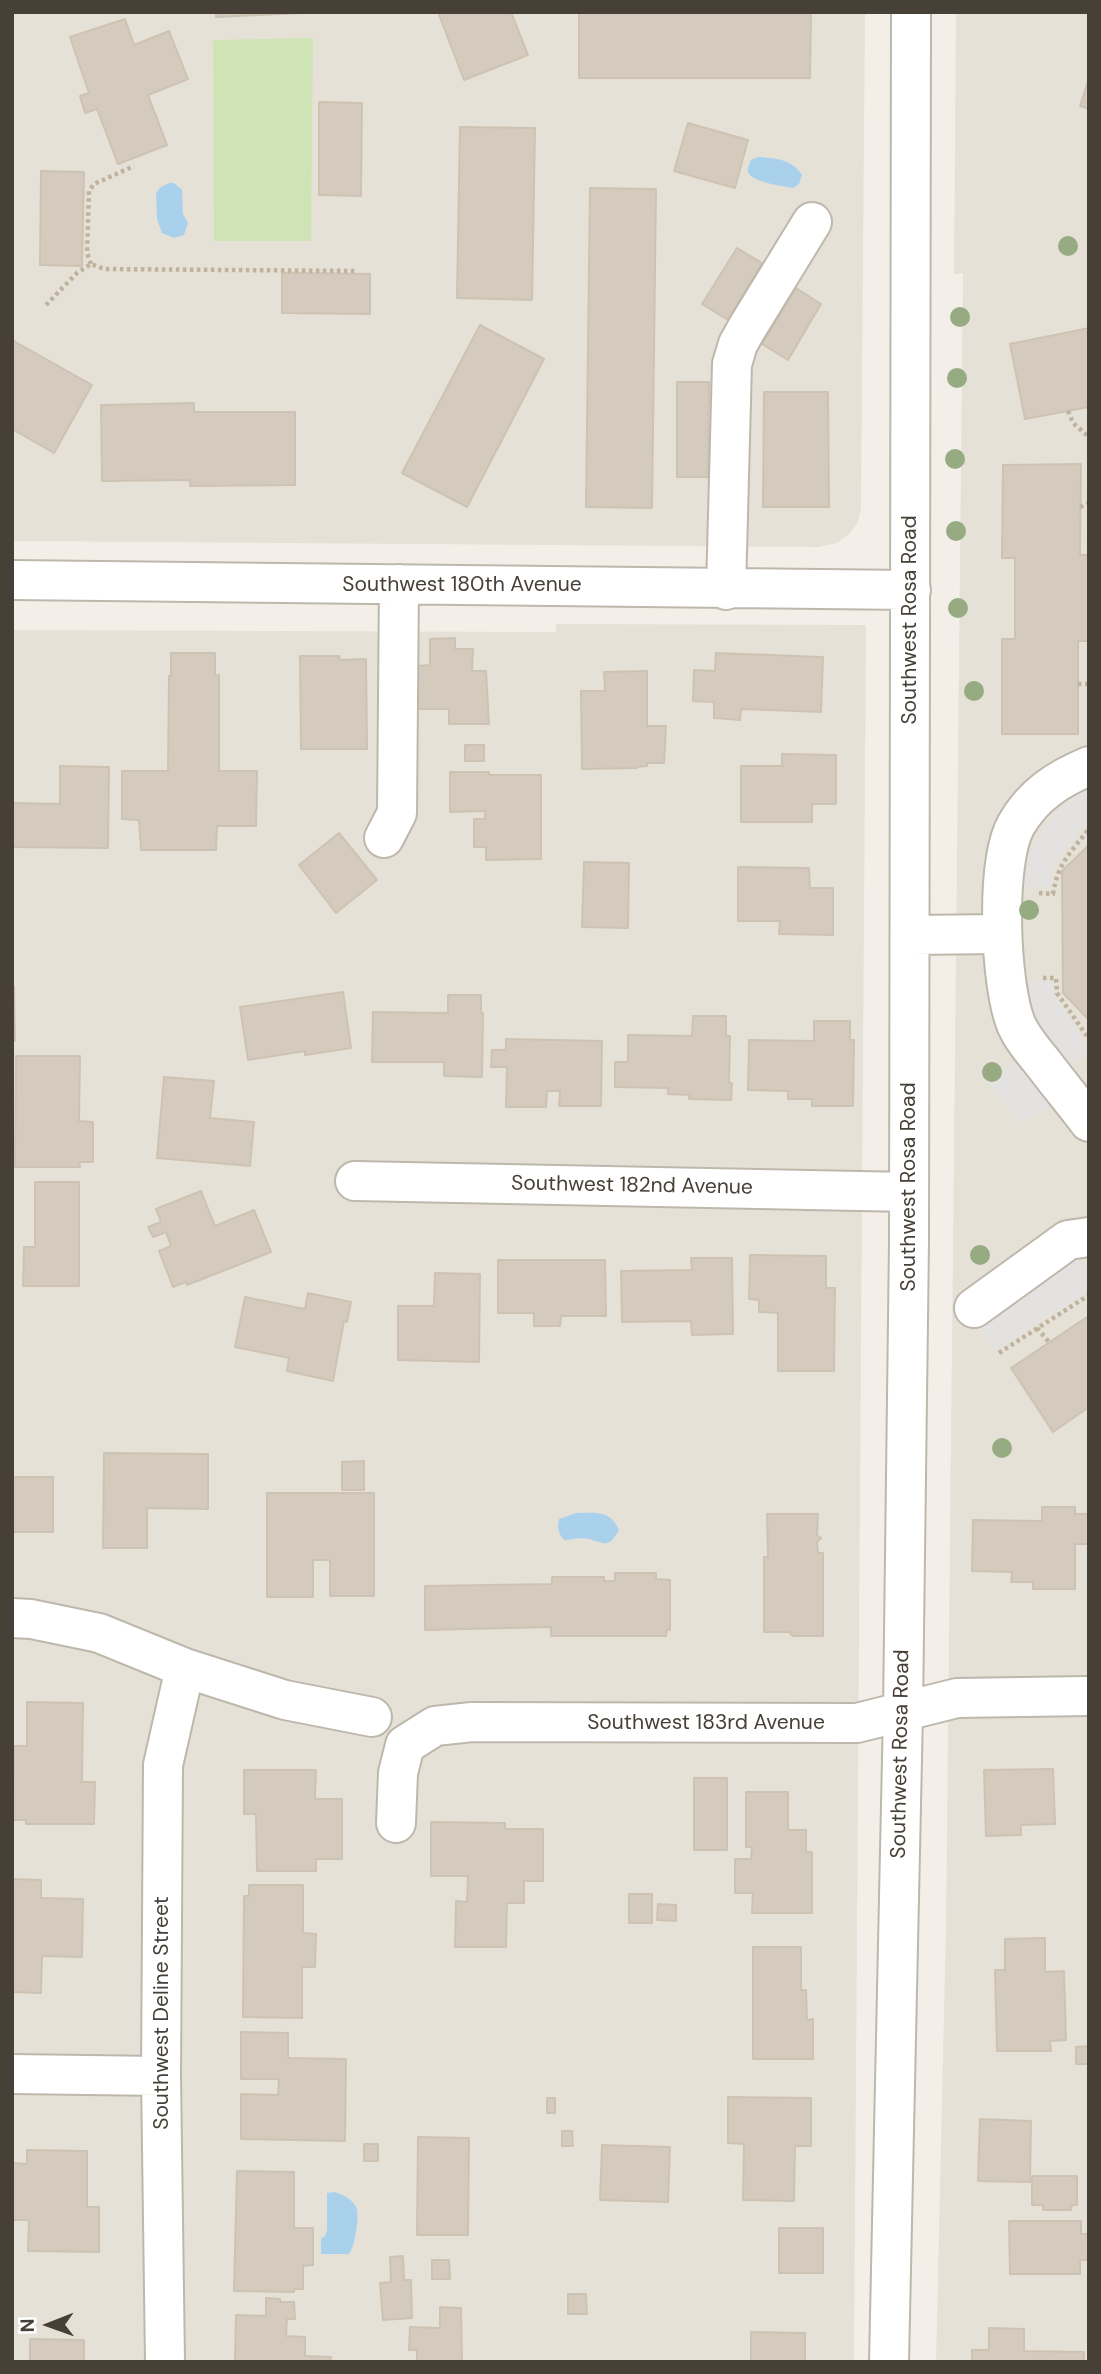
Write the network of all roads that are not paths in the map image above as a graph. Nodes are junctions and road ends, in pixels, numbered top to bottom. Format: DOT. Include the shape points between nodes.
graph roads {
  1 [pos="911,12"];
  2 [pos="812,222"];
  3 [pos="12,580"];
  4 [pos="399,584"];
  5 [pos="726,590"];
  6 [pos="911,590"];
  7 [pos="1089,766"];
  8 [pos="384,838"];
  9 [pos="1001,934"];
  10 [pos="910,935"];
  11 [pos="1089,1122"];
  12 [pos="355,1181"];
  13 [pos="909,1192"];
  14 [pos="1089,1237"];
  15 [pos="974,1308"];
  16 [pos="12,1619"];
  17 [pos="185,1668"];
  18 [pos="1089,1696"];
  19 [pos="903,1712"];
  20 [pos="372,1717"];
  21 [pos="397,1823"];
  22 [pos="12,2074"];
  23 [pos="161,2076"];
  24 [pos="165,2362"];
  25 [pos="889,2362"];
  1 -- 6 [label="street, Southwest Rosa Road"];
  2 -- 5 [label="street" via="747,328 732,364"];
  3 -- 4 [label="street, Southwest 180th Avenue"];
  4 -- 5 [label="street, Southwest 180th Avenue"];
  4 -- 8 [label="street" via="397,813"];
  5 -- 6 [label="street, Southwest 180th Avenue"];
  6 -- 10 [label="street, Southwest Rosa Road"];
  7 -- 9 [label="street" via="1042,792 1014,827"];
  9 -- 10 [label="street"];
  9 -- 11 [label="street" via="1016,1024"];
  10 -- 13 [label="street, Southwest Rosa Road"];
  12 -- 13 [label="street, Southwest 182nd Avenue"];
  13 -- 19 [label="street, Southwest Rosa Road"];
  14 -- 15 [label="street" via="1068,1240"];
  16 -- 17 [label="street" via="99,1633"];
  17 -- 20 [label="street" via="285,1700"];
  17 -- 23 [label="street, Southwest Deline Street" via="163,1765"];
  18 -- 19 [label="street, Southwest 183rd Avenue" via="957,1698"];
  19 -- 21 [label="street, Southwest 183rd Avenue" via="857,1723 472,1722 435,1727 405,1745 398,1773"];
  19 -- 25 [label="street, Southwest Rosa Road"];
  22 -- 23 [label="street"];
  23 -- 24 [label="street, Southwest Deline Street"];
}
